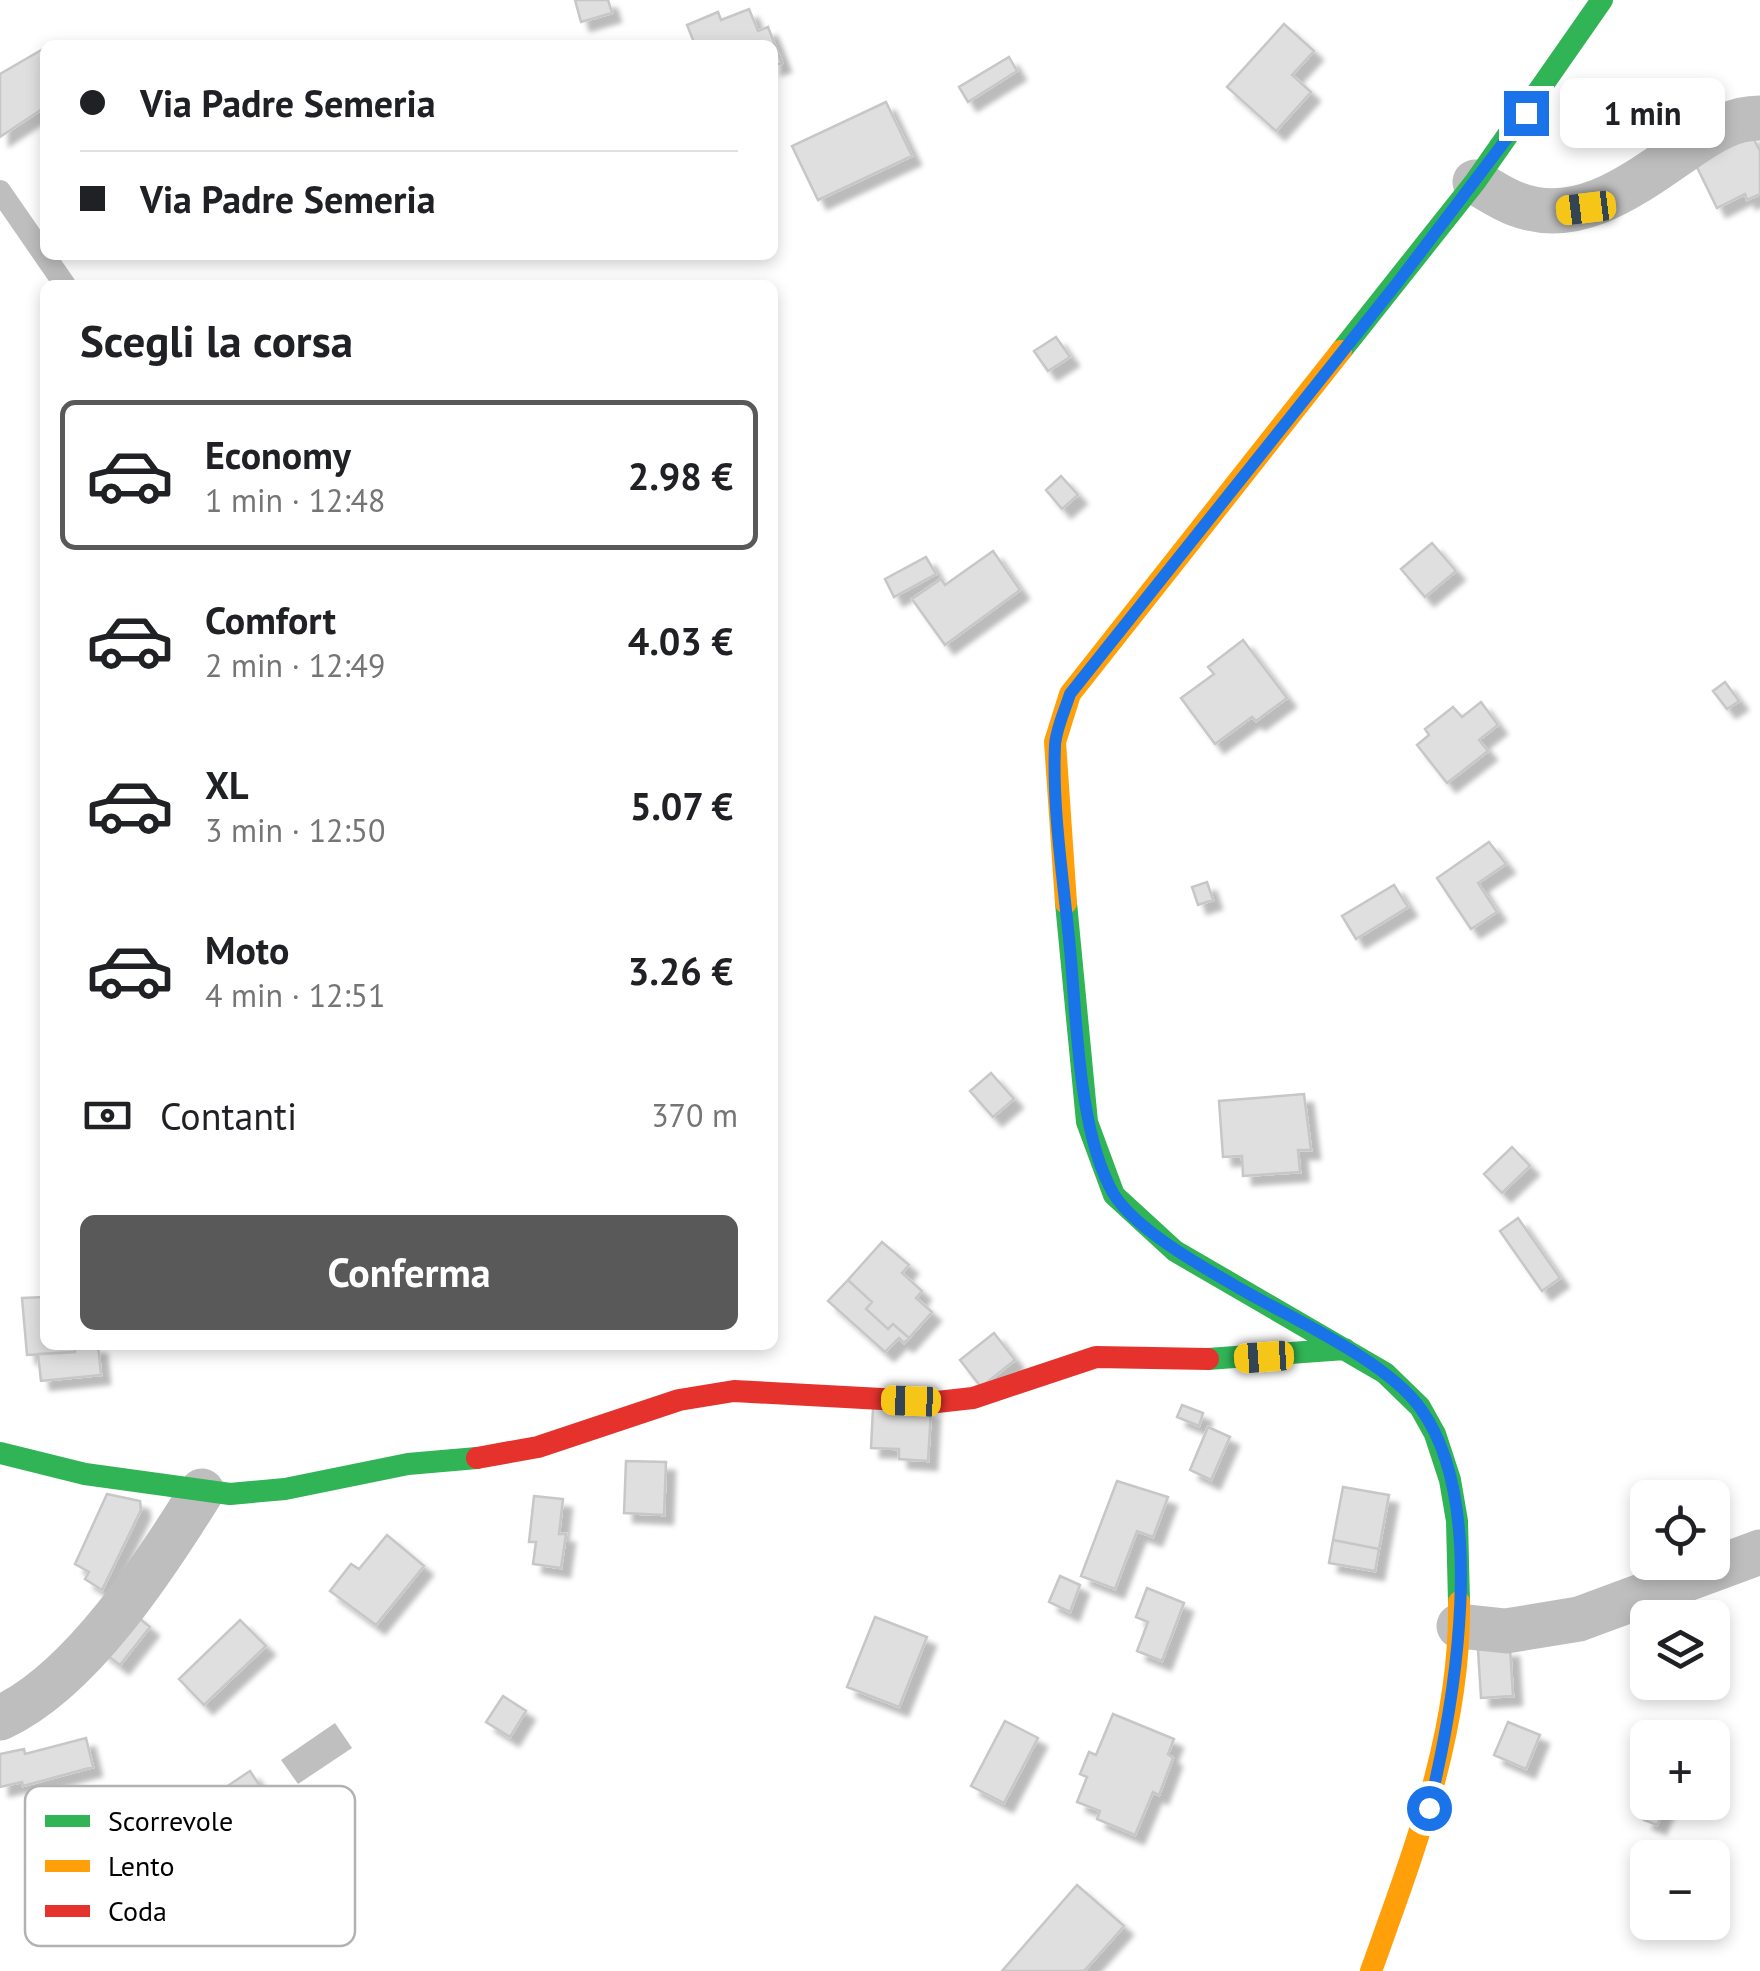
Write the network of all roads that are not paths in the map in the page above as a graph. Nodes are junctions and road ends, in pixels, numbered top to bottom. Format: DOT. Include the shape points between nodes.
graph roads {
  1 [pos="1602,0"];
  2 [pos="1760,118"];
  3 [pos="1475,182"];
  4 [pos="0,191"];
  5 [pos="40,249"];
  6 [pos="1346,1349"];
  7 [pos="0,1453"];
  8 [pos="202,1491"];
  9 [pos="1760,1552"];
  10 [pos="1459,1626"];
  11 [pos="0,1718"];
  12 [pos="1371,1971"];
  1 -- 3 [label="main road"];
  2 -- 3 [label="street" via="1715,129 1586,208 1553,213 1515,204"];
  3 -- 6 [label="main road" via="1070,694 1055,742 1087,1122 1114,1194 1175,1251"];
  4 -- 5 [label="lane"];
  6 -- 8 [label="main road" via="1236,1359 1096,1357 973,1398 937,1402 734,1391 679,1400 538,1447 285,1489"];
  6 -- 10 [label="main road" via="1385,1373 1420,1407 1435,1434 1458,1521"];
  7 -- 8 [label="main road"];
  8 -- 11 [label="street" via="166,1548 68,1670"];
  9 -- 10 [label="street" via="1578,1619 1506,1631"];
  10 -- 12 [label="main road" via="1429,1808"];
}
